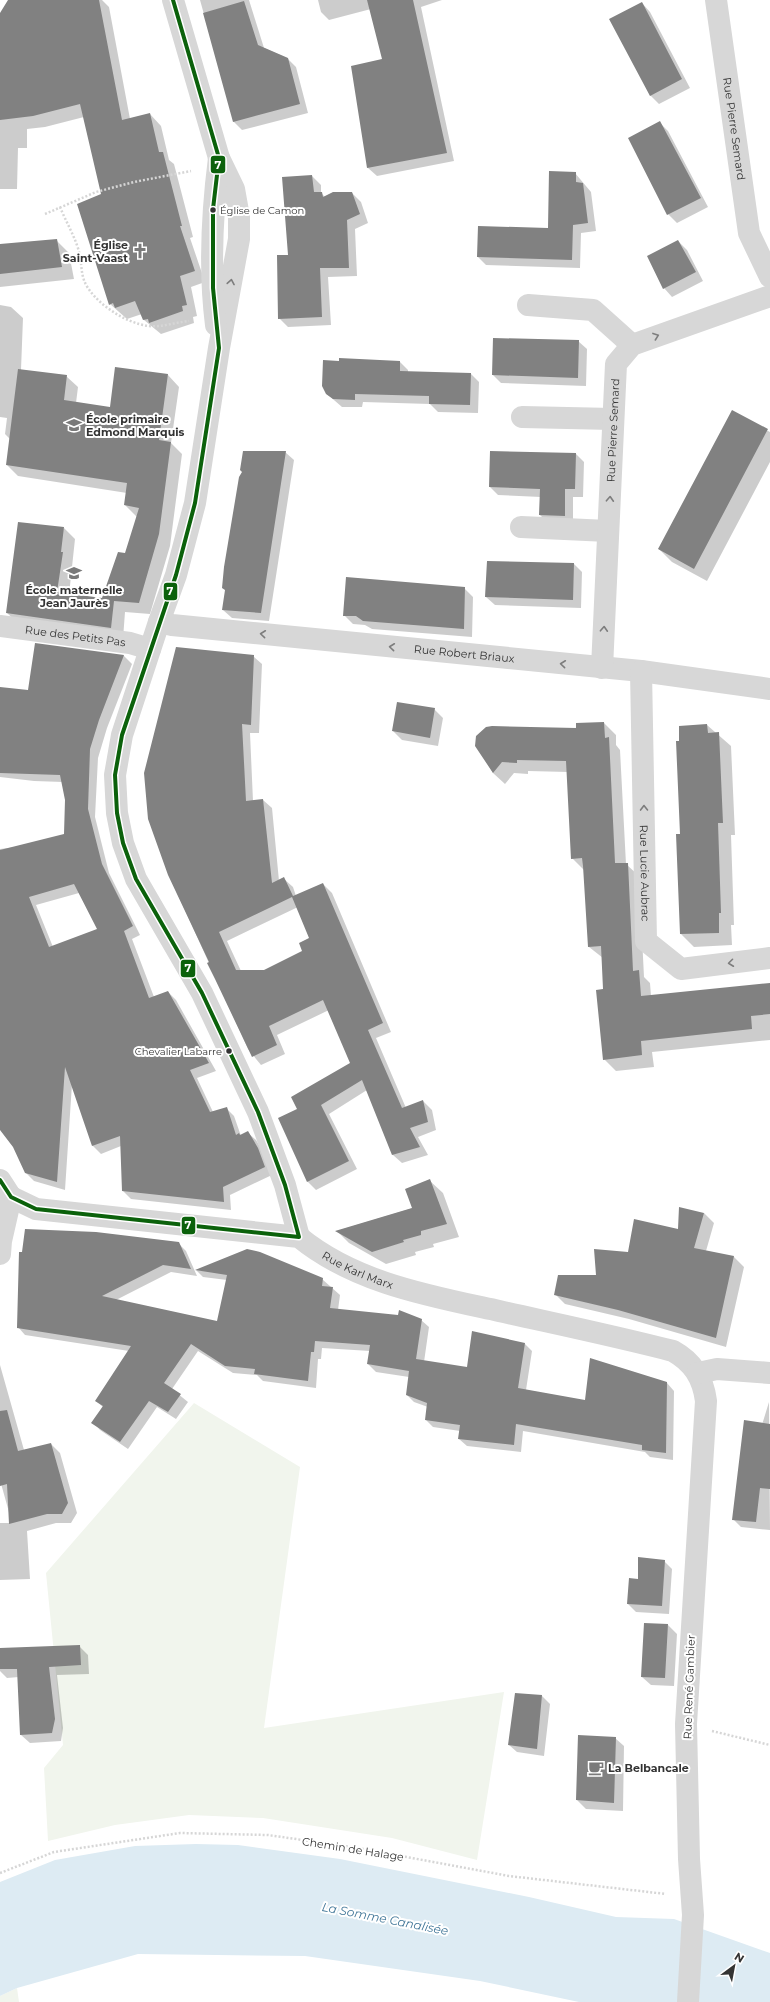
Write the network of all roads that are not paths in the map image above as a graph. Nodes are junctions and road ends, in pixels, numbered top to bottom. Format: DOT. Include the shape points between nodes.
graph roads {
  1 [pos="173,0"];
  2 [pos="716,0"];
  3 [pos="770,277"];
  4 [pos="770,296"];
  5 [pos="528,305"];
  6 [pos="632,345"];
  7 [pos="522,416"];
  8 [pos="613,419"];
  9 [pos="521,527"];
  10 [pos="608,531"];
  11 [pos="158,622"];
  12 [pos="0,626"];
  13 [pos="150,649"];
  14 [pos="602,668"];
  15 [pos="641,671"];
  16 [pos="770,689"];
  17 [pos="770,958"];
  18 [pos="6,1188"];
  19 [pos="299,1237"];
  20 [pos="0,1254"];
  21 [pos="698,1373"];
  22 [pos="770,1373"];
  23 [pos="688,2002"];
  11 -- 1 [label="street, one-way" via="176,575 195,503 219,348 213,288 213,209 219,158"];
  2 -- 3 [label="street, Rue Pierre Semard" via="748,233"];
  6 -- 4 [label="street, one-way"];
  5 -- 6 [label="street" via="593,310"];
  6 -- 8 [label="street, Rue Pierre Semard" via="616,364"];
  7 -- 8 [label="street"];
  10 -- 8 [label="street, Rue Pierre Semard, one-way"];
  9 -- 10 [label="street"];
  14 -- 10 [label="street, Rue Pierre Semard, one-way"];
  11 -- 13 [label="street"];
  14 -- 11 [label="street, Rue Robert Briaux, one-way"];
  12 -- 13 [label="street, Rue des Petits Pas"];
  13 -- 19 [label="street" via="122,735 116,775 117,813 123,843 136,879 202,993 258,1112 285,1185"];
  14 -- 15 [label="street, Rue Robert Briaux"];
  15 -- 16 [label="street, Rue Robert Briaux"];
  17 -- 15 [label="street, Rue Lucie Aubrac, one-way" via="681,969 646,940"];
  18 -- 19 [label="street" via="36,1209"];
  18 -- 20 [label="street"];
  19 -- 21 [label="street, Rue Karl Marx" via="318,1252 351,1270 386,1282 432,1296 673,1351 684,1358"];
  21 -- 22 [label="street" via="717,1368"];
  21 -- 23 [label="street, Rue René Gambier" via="706,1401 686,1724 693,1915"];
}
